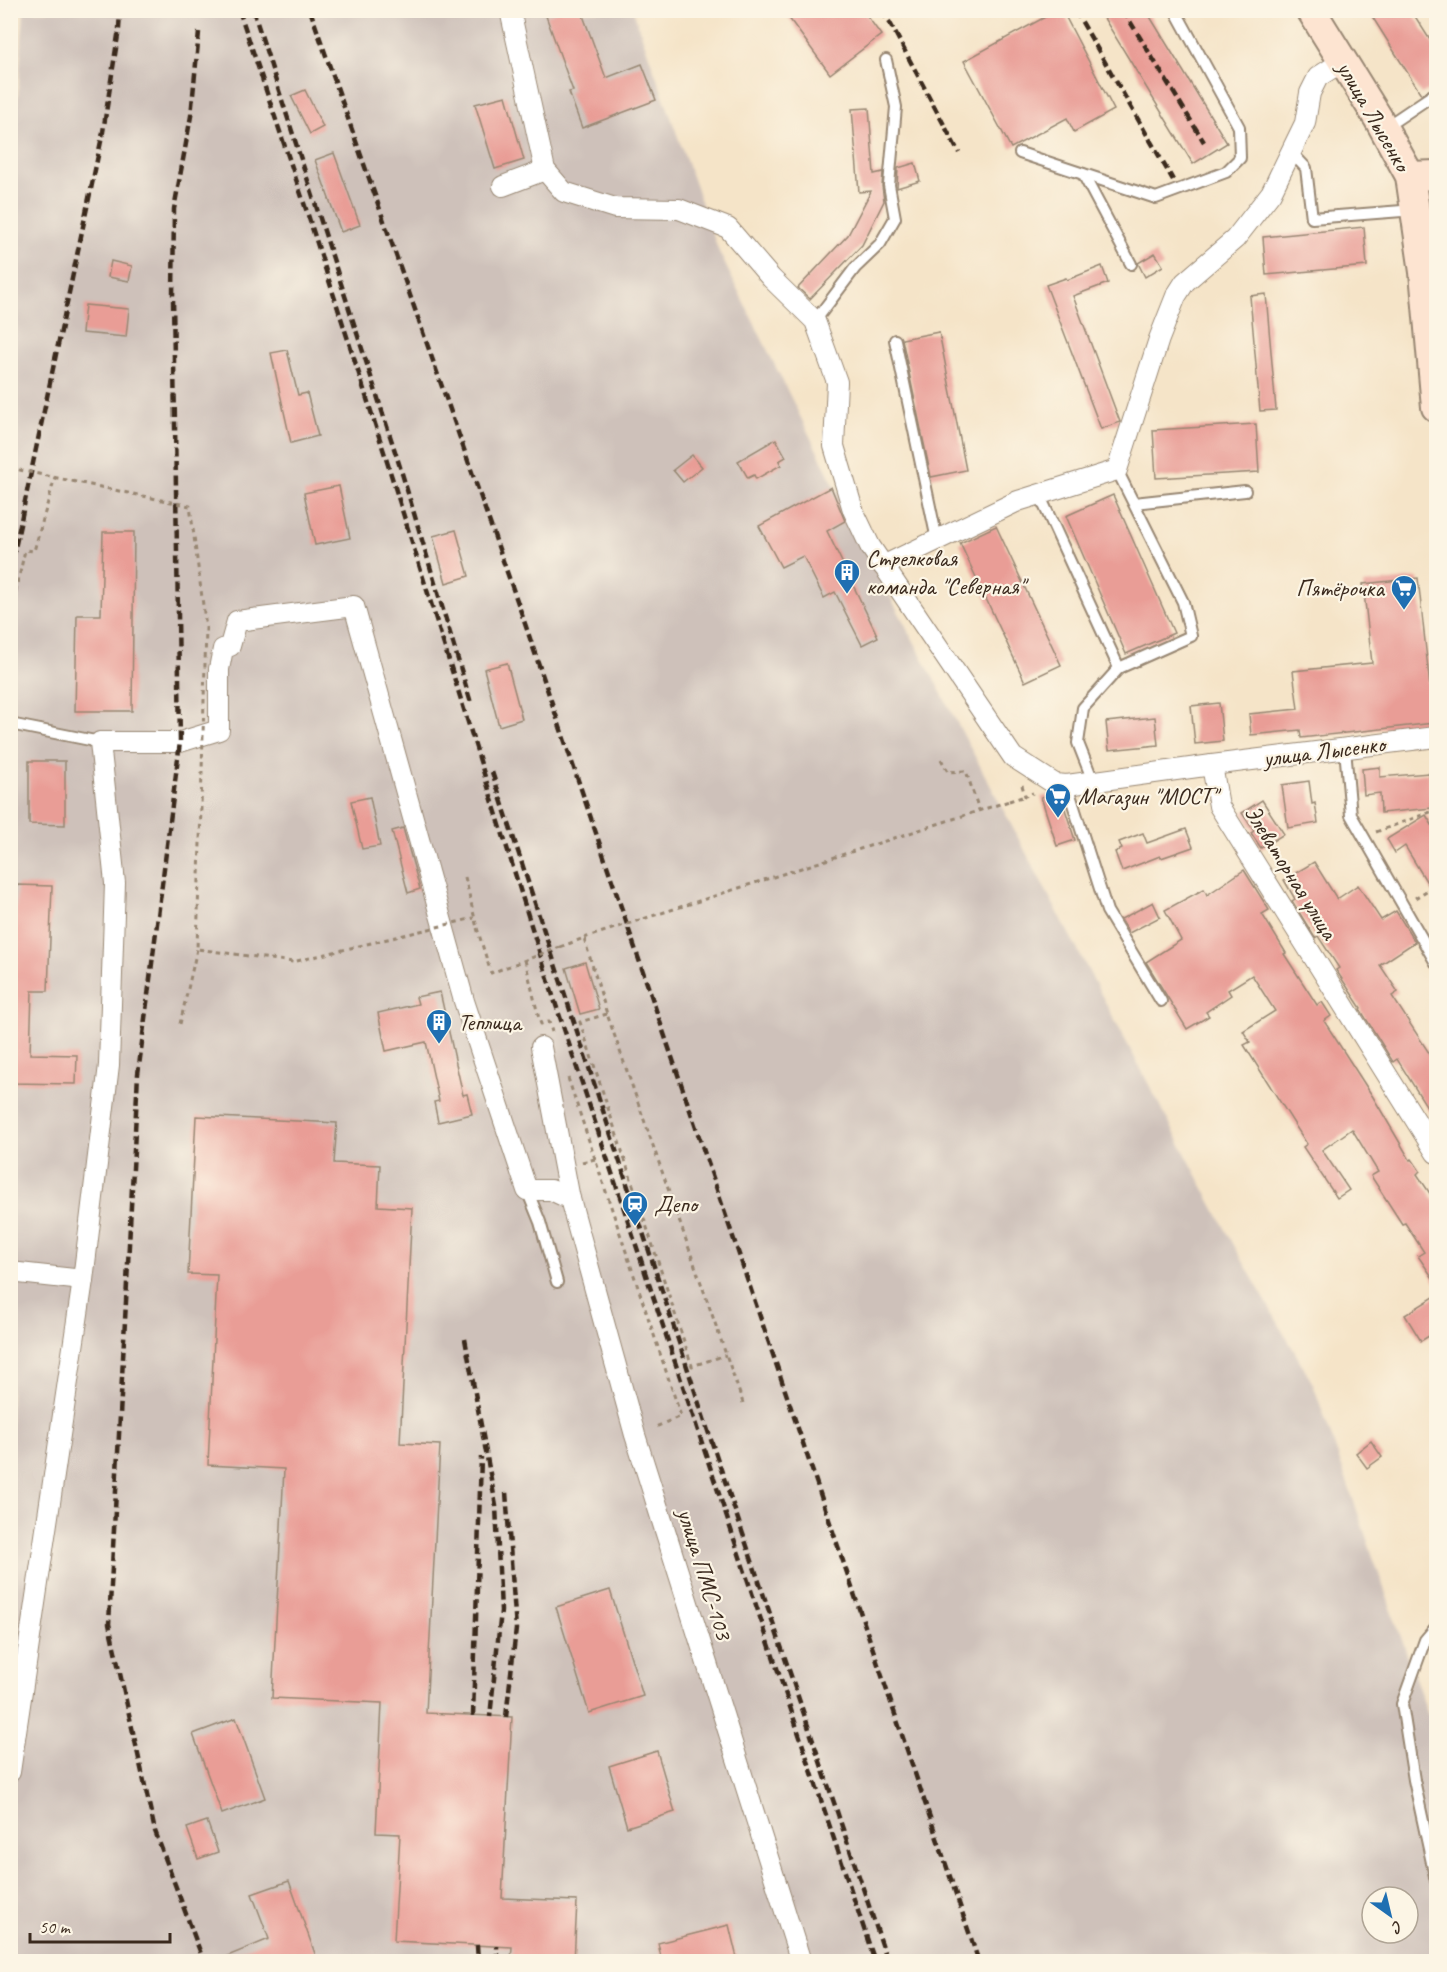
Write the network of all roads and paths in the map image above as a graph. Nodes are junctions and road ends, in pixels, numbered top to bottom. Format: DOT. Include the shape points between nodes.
graph roads {
  1 [pos="510,10"];
  2 [pos="1175,10"];
  3 [pos="1318,13"];
  4 [pos="886,60"];
  5 [pos="1343,61"];
  6 [pos="1437,93"];
  7 [pos="1384,128"];
  8 [pos="1291,152"];
  9 [pos="1020,153"];
  10 [pos="545,170"];
  11 [pos="1083,174"];
  12 [pos="1424,175"];
  13 [pos="503,186"];
  14 [pos="1415,210"];
  15 [pos="1131,264"];
  16 [pos="815,321"];
  17 [pos="895,340"];
  18 [pos="1437,407"];
  19 [pos="10,468"];
  20 [pos="1118,470"];
  21 [pos="55,477"];
  22 [pos="1245,491"];
  23 [pos="1039,494"];
  24 [pos="1134,503"];
  25 [pos="937,540"];
  26 [pos="884,566"];
  27 [pos="10,618"];
  28 [pos="1119,668"];
  29 [pos="10,724"];
  30 [pos="1437,737"];
  31 [pos="100,742"];
  32 [pos="1345,750"];
  33 [pos="940,759"];
  34 [pos="1212,765"];
  35 [pos="1093,781"];
  36 [pos="1066,785"];
  37 [pos="1025,796"];
  38 [pos="980,810"];
  39 [pos="1437,810"];
  40 [pos="1363,836"];
  41 [pos="465,877"];
  42 [pos="1437,885"];
  43 [pos="1403,906"];
  44 [pos="474,918"];
  45 [pos="584,938"];
  46 [pos="197,949"];
  47 [pos="525,960"];
  48 [pos="1437,963"];
  49 [pos="1161,1001"];
  50 [pos="607,1014"];
  51 [pos="180,1024"];
  52 [pos="547,1040"];
  53 [pos="567,1075"];
  54 [pos="1437,1153"];
  55 [pos="527,1190"];
  56 [pos="570,1199"];
  57 [pos="10,1272"];
  58 [pos="83,1280"];
  59 [pos="557,1282"];
  60 [pos="726,1355"];
  61 [pos="743,1402"];
  62 [pos="635,1436"];
  63 [pos="1437,1628"];
  64 [pos="10,1772"];
  65 [pos="1437,1881"];
  66 [pos="801,1962"];
  1 -- 10 [label="street"];
  2 -- 11 [label="lane" via="1239,128 1240,158 1226,172 1155,198"];
  3 -- 5 [label="main road, улица Лысенко"];
  4 -- 16 [label="lane" via="896,107 889,185 895,218 880,244 855,268"];
  5 -- 7 [label="main road, улица Лысенко"];
  5 -- 8 [label="street" via="1318,77 1310,93 1305,123"];
  6 -- 7 [label="lane"];
  7 -- 12 [label="main road, улица Лысенко"];
  8 -- 14 [label="lane" via="1306,168 1312,218"];
  8 -- 20 [label="street" via="1271,193 1235,239 1185,282 1176,296"];
  9 -- 11 [label="lane"];
  10 -- 13 [label="street"];
  10 -- 16 [label="street" via="564,192 605,205 679,209 728,228"];
  11 -- 15 [label="lane"];
  12 -- 14 [label="main road, улица Лысенко"];
  14 -- 18 [label="main road, улица Лысенко"];
  16 -- 26 [label="street" via="837,382 834,446 853,510"];
  17 -- 25 [label="lane"];
  19 -- 21 [label="path, bridge"];
  20 -- 23 [label="street"];
  20 -- 24 [label="lane"];
  21 -- 27 [label="path" via="34,551 25,550"];
  21 -- 46 [label="path, bridge" via="190,506 206,628"];
  22 -- 24 [label="lane"];
  23 -- 25 [label="street"];
  23 -- 28 [label="lane"];
  24 -- 28 [label="lane" via="1183,602 1191,636"];
  25 -- 26 [label="street"];
  26 -- 36 [label="street" via="1013,757 1055,784"];
  28 -- 35 [label="lane" via="1083,708 1078,743"];
  29 -- 31 [label="lane"];
  30 -- 32 [label="street, улица Лысенко"];
  31 -- 55 [label="street" via="180,742 219,730 219,669 223,649 230,646 237,621 354,606 464,1001"];
  31 -- 58 [label="street" via="115,883 110,1042"];
  32 -- 34 [label="street, улица Лысенко"];
  32 -- 40 [label="lane" via="1351,815"];
  33 -- 38 [label="path" via="948,772 966,771"];
  34 -- 35 [label="street"];
  34 -- 54 [label="street, Элеваторная улица" via="1220,806"];
  35 -- 36 [label="street"];
  36 -- 49 [label="lane" via="1107,911"];
  37 -- 38 [label="path, bridge"];
  38 -- 45 [label="path, bridge"];
  39 -- 40 [label="path"];
  40 -- 43 [label="lane"];
  41 -- 44 [label="path"];
  42 -- 43 [label="path"];
  43 -- 48 [label="lane"];
  44 -- 46 [label="path, bridge" via="293,962"];
  44 -- 47 [label="path, bridge" via="491,973"];
  45 -- 47 [label="path, bridge"];
  45 -- 50 [label="path"];
  46 -- 51 [label="path"];
  47 -- 52 [label="path" via="539,1020 541,1024 549,1022"];
  50 -- 60 [label="path"];
  50 -- 60 [label="path" via="580,1022 692,1366"];
  52 -- 56 [label="street, улица ПМС-103"];
  53 -- 62 [label="path" via="681,1416"];
  55 -- 56 [label="street" via="551,1190"];
  55 -- 59 [label="lane"];
  56 -- 62 [label="street, улица ПМС-103"];
  57 -- 58 [label="street"];
  58 -- 64 [label="street"];
  60 -- 61 [label="path"];
  62 -- 66 [label="street, улица ПМС-103"];
  63 -- 65 [label="lane" via="1425,1640 1402,1704"];
}
